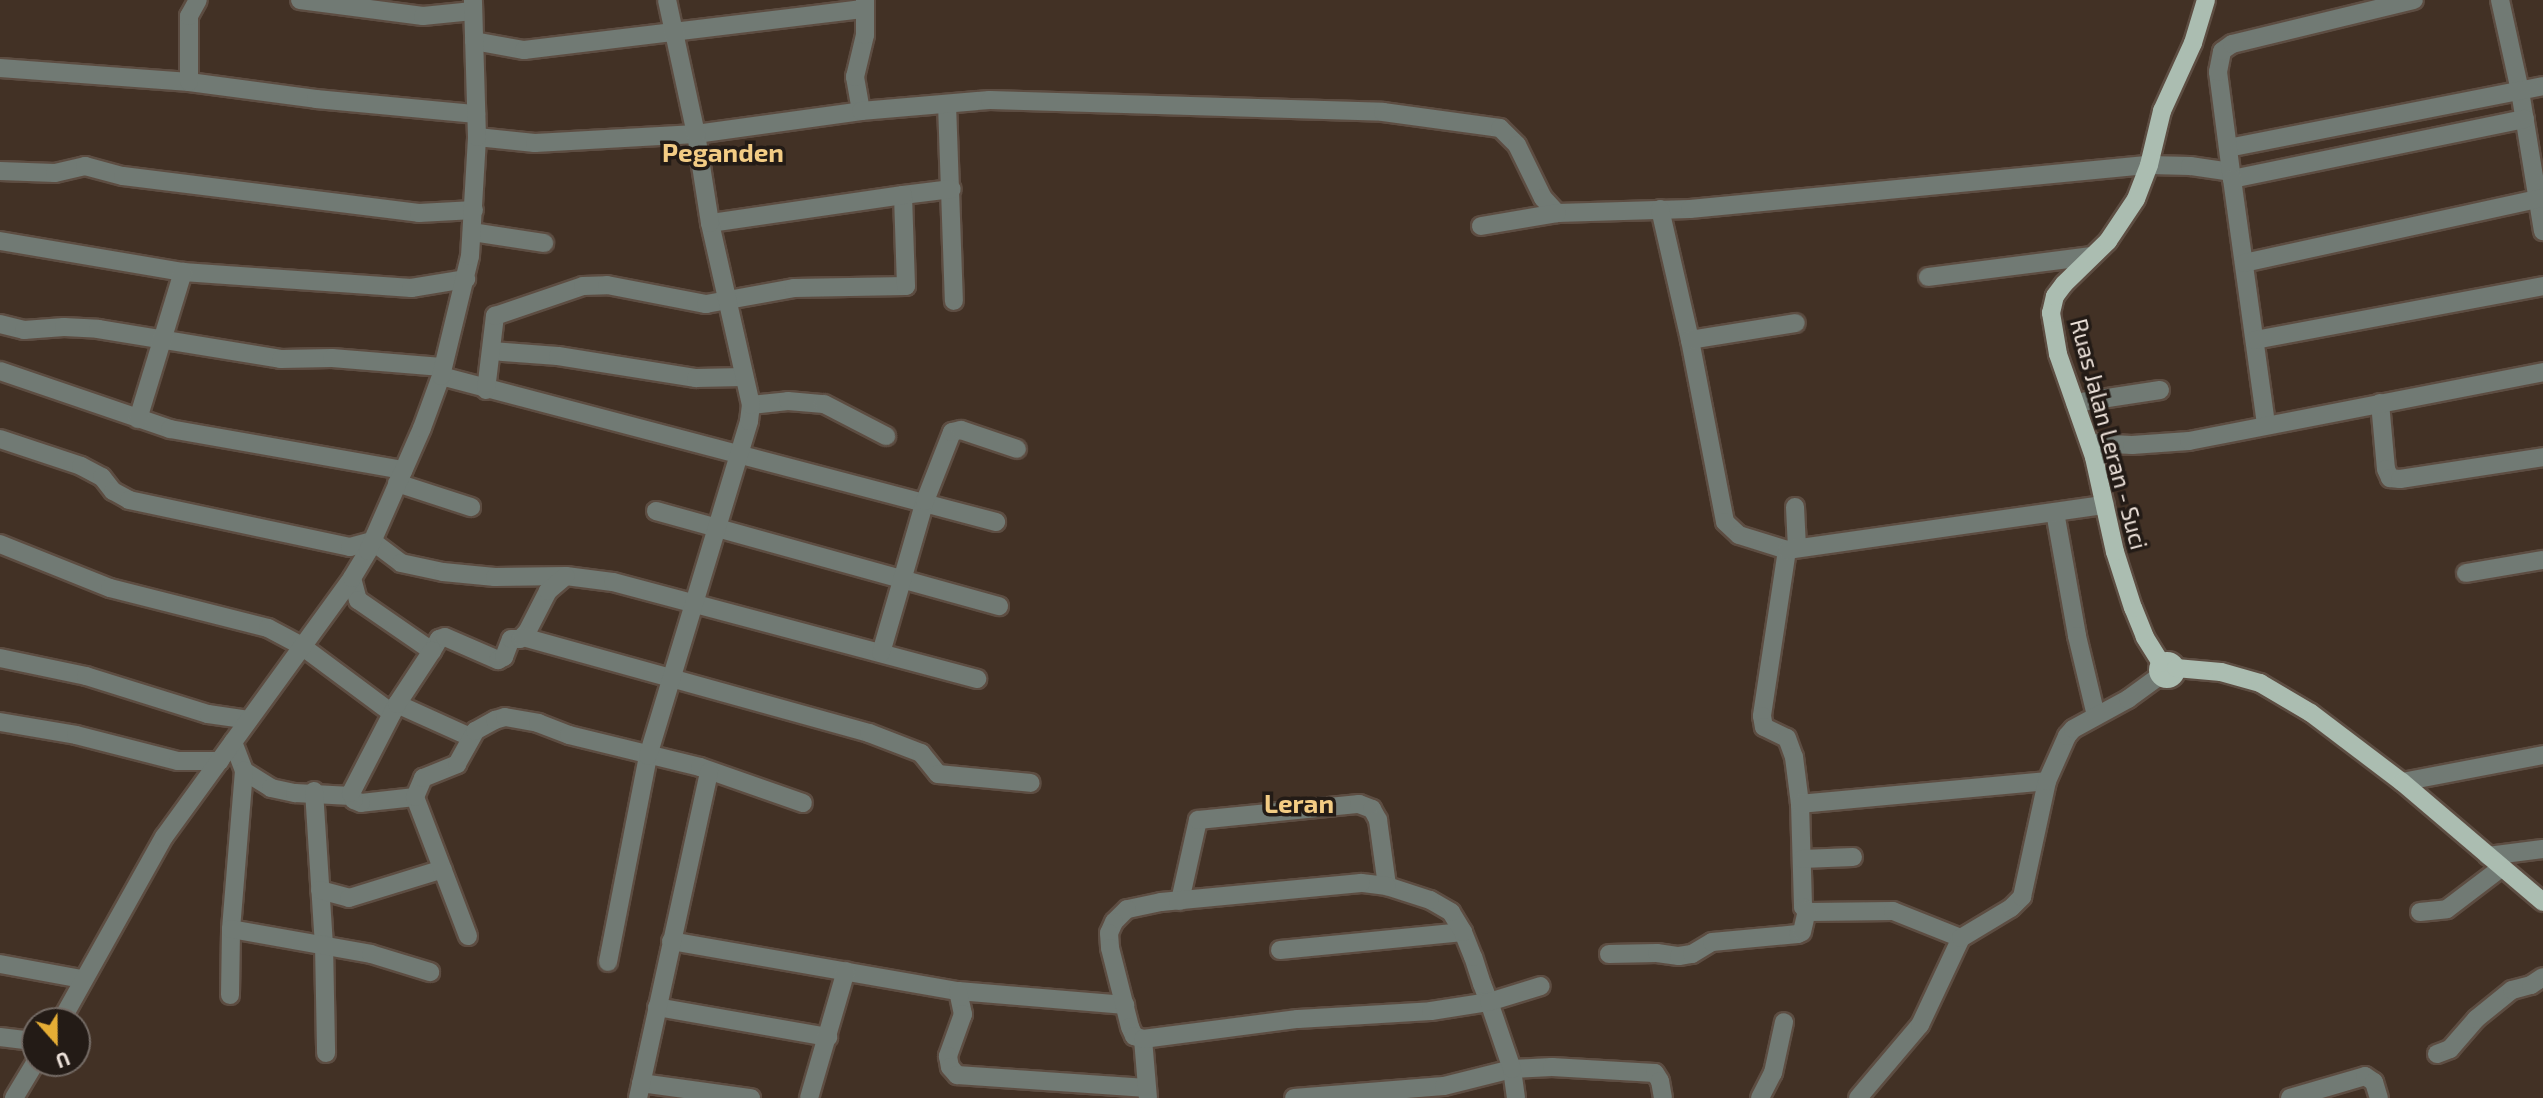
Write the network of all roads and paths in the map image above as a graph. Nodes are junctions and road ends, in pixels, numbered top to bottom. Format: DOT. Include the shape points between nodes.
graph roads {
  1 [pos="198,0"];
  2 [pos="300,0"];
  3 [pos="667,0"];
  4 [pos="2206,0"];
  5 [pos="2414,0"];
  6 [pos="2500,0"];
  7 [pos="865,5"];
  8 [pos="473,6"];
  9 [pos="675,32"];
  10 [pos="474,41"];
  11 [pos="0,68"];
  12 [pos="189,82"];
  13 [pos="2543,86"];
  14 [pos="2520,91"];
  15 [pos="947,104"];
  16 [pos="861,111"];
  17 [pos="476,114"];
  18 [pos="2525,119"];
  19 [pos="696,134"];
  20 [pos="477,137"];
  21 [pos="2228,148"];
  22 [pos="2149,165"];
  23 [pos="0,171"];
  24 [pos="2232,176"];
  25 [pos="952,189"];
  26 [pos="903,195"];
  27 [pos="2541,199"];
  28 [pos="1660,209"];
  29 [pos="474,210"];
  30 [pos="1557,213"];
  31 [pos="710,223"];
  32 [pos="1482,226"];
  33 [pos="2543,231"];
  34 [pos="472,232"];
  35 [pos="0,241"];
  36 [pos="544,243"];
  37 [pos="2091,256"];
  38 [pos="2244,263"];
  39 [pos="183,272"];
  40 [pos="1928,277"];
  41 [pos="466,279"];
  42 [pos="2543,286"];
  43 [pos="729,300"];
  44 [pos="954,300"];
  45 [pos="1796,323"];
  46 [pos="0,324"];
  47 [pos="1690,340"];
  48 [pos="162,341"];
  49 [pos="2255,341"];
  50 [pos="491,351"];
  51 [pos="0,371"];
  52 [pos="441,372"];
  53 [pos="2543,372"];
  54 [pos="744,377"];
  55 [pos="486,390"];
  56 [pos="2160,390"];
  57 [pos="2076,403"];
  58 [pos="2379,403"];
  59 [pos="751,405"];
  60 [pos="138,419"];
  61 [pos="2266,425"];
  62 [pos="886,436"];
  63 [pos="0,439"];
  64 [pos="2090,443"];
  65 [pos="1017,449"];
  66 [pos="738,454"];
  67 [pos="2543,457"];
  68 [pos="400,476"];
  69 [pos="925,502"];
  70 [pos="2105,505"];
  71 [pos="471,506"];
  72 [pos="1794,507"];
  73 [pos="656,511"];
  74 [pos="2055,512"];
  75 [pos="996,522"];
  76 [pos="717,529"];
  77 [pos="372,541"];
  78 [pos="0,544"];
  79 [pos="1792,549"];
  80 [pos="2543,560"];
  81 [pos="2466,573"];
  82 [pos="566,576"];
  83 [pos="352,578"];
  84 [pos="902,579"];
  85 [pos="692,603"];
  86 [pos="999,606"];
  87 [pos="523,637"];
  88 [pos="303,647"];
  89 [pos="432,651"];
  90 [pos="881,653"];
  91 [pos="0,659"];
  92 [pos="2166,669"];
  93 [pos="670,677"];
  94 [pos="977,679"];
  95 [pos="394,709"];
  96 [pos="2096,716"];
  97 [pos="249,720"];
  98 [pos="0,722"];
  99 [pos="470,737"];
  100 [pos="233,743"];
  101 [pos="2543,755"];
  102 [pos="648,756"];
  103 [pos="219,761"];
  104 [pos="244,771"];
  105 [pos="709,772"];
  106 [pos="2047,781"];
  107 [pos="2402,782"];
  108 [pos="1031,783"];
  109 [pos="314,791"];
  110 [pos="351,796"];
  111 [pos="415,797"];
  112 [pos="803,803"];
  113 [pos="1800,804"];
  114 [pos="2543,849"];
  115 [pos="1853,857"];
  116 [pos="1802,859"];
  117 [pos="2495,862"];
  118 [pos="443,869"];
  119 [pos="1387,886"];
  120 [pos="320,890"];
  121 [pos="1180,901"];
  122 [pos="2543,901"];
  123 [pos="1807,911"];
  124 [pos="2420,912"];
  125 [pos="231,929"];
  126 [pos="1463,932"];
  127 [pos="468,936"];
  128 [pos="1961,938"];
  129 [pos="671,941"];
  130 [pos="324,944"];
  131 [pos="1280,950"];
  132 [pos="1609,954"];
  133 [pos="608,962"];
  134 [pos="0,964"];
  135 [pos="846,971"];
  136 [pos="430,972"];
  137 [pos="2543,976"];
  138 [pos="82,979"];
  139 [pos="1541,986"];
  140 [pos="958,991"];
  141 [pos="230,995"];
  142 [pos="1489,1002"];
  143 [pos="1125,1005"];
  144 [pos="68,1007"];
  145 [pos="657,1007"];
  146 [pos="1784,1022"];
  147 [pos="0,1037"];
  148 [pos="828,1037"];
  149 [pos="21,1039"];
  150 [pos="1143,1039"];
  151 [pos="326,1053"];
  152 [pos="2437,1054"];
  153 [pos="1512,1069"];
  154 [pos="27,1077"];
  155 [pos="639,1090"];
  156 [pos="1147,1093"];
  157 [pos="14,1098"];
  158 [pos="751,1098"];
  159 [pos="809,1098"];
  160 [pos="1294,1098"];
  161 [pos="1516,1098"];
  162 [pos="1663,1098"];
  163 [pos="1760,1098"];
  164 [pos="1858,1098"];
  165 [pos="2290,1098"];
  166 [pos="2379,1098"];
  1 -- 12 [label="street" via="189,16"];
  2 -- 8 [label="street" via="423,16"];
  3 -- 9 [label="street"];
  4 -- 22 [label="main road, Ruas Jalan Leran - Suci" via="2193,43 2162,111"];
  5 -- 21 [label="street" via="2232,44 2222,51 2218,72"];
  6 -- 14 [label="street"];
  7 -- 9 [label="street"];
  7 -- 16 [label="street" via="865,35 855,77"];
  8 -- 10 [label="street"];
  9 -- 10 [label="street" via="524,50"];
  9 -- 19 [label="street"];
  10 -- 17 [label="street"];
  11 -- 12 [label="street"];
  12 -- 17 [label="street"];
  13 -- 14 [label="street"];
  14 -- 18 [label="street"];
  14 -- 21 [label="street"];
  15 -- 16 [label="street"];
  15 -- 25 [label="street"];
  15 -- 30 [label="street" via="990,100 1382,112 1491,125 1512,138"];
  16 -- 19 [label="street"];
  17 -- 20 [label="street"];
  18 -- 24 [label="street"];
  18 -- 27 [label="street"];
  19 -- 20 [label="street" via="534,143"];
  19 -- 31 [label="street"];
  20 -- 29 [label="street"];
  21 -- 24 [label="street"];
  22 -- 24 [label="street" via="2190,166"];
  22 -- 28 [label="street"];
  22 -- 37 [label="main road, Ruas Jalan Leran - Suci" via="2123,220"];
  23 -- 29 [label="street" via="55,173 85,166 123,176 419,213"];
  24 -- 38 [label="street"];
  25 -- 26 [label="street"];
  25 -- 44 [label="street"];
  26 -- 31 [label="street"];
  26 -- 43 [label="street" via="904,287 794,288"];
  27 -- 33 [label="street"];
  27 -- 38 [label="street"];
  28 -- 30 [label="street"];
  28 -- 47 [label="street"];
  29 -- 34 [label="street"];
  30 -- 32 [label="street"];
  31 -- 43 [label="street"];
  34 -- 36 [label="street"];
  34 -- 41 [label="street"];
  35 -- 39 [label="street"];
  37 -- 40 [label="street"];
  37 -- 57 [label="main road, Ruas Jalan Leran - Suci" via="2056,296 2051,313 2058,354"];
  38 -- 49 [label="street"];
  39 -- 41 [label="street" via="411,288"];
  39 -- 48 [label="street"];
  41 -- 52 [label="street"];
  42 -- 49 [label="street"];
  43 -- 50 [label="street" via="702,304 607,285 583,286 495,316"];
  43 -- 54 [label="street"];
  45 -- 47 [label="street"];
  46 -- 48 [label="street" via="24,330 83,327"];
  47 -- 79 [label="street" via="1725,522 1739,536"];
  48 -- 52 [label="street" via="281,359 332,358"];
  48 -- 60 [label="street"];
  49 -- 61 [label="street"];
  50 -- 54 [label="street" via="696,378"];
  50 -- 55 [label="street"];
  51 -- 60 [label="street"];
  52 -- 55 [label="street"];
  52 -- 68 [label="street"];
  53 -- 58 [label="street"];
  54 -- 59 [label="street"];
  55 -- 66 [label="street"];
  56 -- 57 [label="street"];
  57 -- 64 [label="main road, Ruas Jalan Leran - Suci"];
  58 -- 61 [label="street"];
  58 -- 67 [label="street" via="2390,478"];
  59 -- 62 [label="street" via="824,404"];
  59 -- 66 [label="street"];
  60 -- 68 [label="street"];
  61 -- 64 [label="street" via="2169,443"];
  63 -- 77 [label="street" via="81,466 129,500 350,547"];
  64 -- 70 [label="main road, Ruas Jalan Leran - Suci"];
  65 -- 69 [label="street" via="954,430"];
  66 -- 69 [label="street"];
  66 -- 76 [label="street"];
  68 -- 71 [label="street"];
  68 -- 77 [label="street"];
  69 -- 75 [label="street"];
  69 -- 84 [label="street"];
  70 -- 74 [label="street"];
  70 -- 92 [label="main road, Ruas Jalan Leran - Suci" via="2133,608"];
  72 -- 79 [label="street"];
  73 -- 76 [label="street"];
  74 -- 79 [label="street"];
  74 -- 96 [label="street"];
  76 -- 84 [label="street"];
  76 -- 85 [label="street"];
  77 -- 82 [label="street" via="401,563 443,572"];
  77 -- 83 [label="street"];
  78 -- 88 [label="street" via="110,588 268,628"];
  79 -- 113 [label="street" via="1772,636 1762,723 1790,743"];
  80 -- 81 [label="street"];
  82 -- 85 [label="street" via="613,582"];
  82 -- 87 [label="street" via="548,591"];
  83 -- 88 [label="street"];
  83 -- 89 [label="street" via="358,600"];
  84 -- 86 [label="street"];
  84 -- 90 [label="street"];
  85 -- 90 [label="street"];
  85 -- 93 [label="street"];
  87 -- 89 [label="street" via="511,639 500,659 444,637"];
  87 -- 93 [label="street"];
  88 -- 95 [label="street"];
  88 -- 97 [label="street"];
  89 -- 95 [label="street"];
  90 -- 94 [label="street"];
  91 -- 97 [label="street" via="86,676 208,714"];
  92 -- 96 [label="street" via="2128,699"];
  92 -- 107 [label="main road" via="2221,672 2260,683 2311,713"];
  93 -- 102 [label="street"];
  93 -- 108 [label="street" via="900,744 921,753 938,774"];
  95 -- 99 [label="street"];
  95 -- 110 [label="street"];
  96 -- 106 [label="street" via="2067,736"];
  97 -- 100 [label="street"];
  98 -- 103 [label="street" via="76,735 178,761"];
  99 -- 102 [label="street" via="479,727 505,717"];
  99 -- 111 [label="street" via="457,764 423,778"];
  100 -- 103 [label="street"];
  100 -- 104 [label="street"];
  101 -- 107 [label="street"];
  102 -- 105 [label="street"];
  102 -- 133 [label="street"];
  103 -- 138 [label="street" via="164,837"];
  104 -- 109 [label="street" via="280,791"];
  104 -- 125 [label="street"];
  105 -- 112 [label="street"];
  105 -- 129 [label="street"];
  106 -- 113 [label="street"];
  106 -- 128 [label="street" via="2022,897"];
  107 -- 117 [label="main road"];
  109 -- 110 [label="street"];
  109 -- 120 [label="street"];
  110 -- 111 [label="street" via="361,803"];
  111 -- 118 [label="street"];
  113 -- 116 [label="street"];
  114 -- 117 [label="street"];
  115 -- 116 [label="street"];
  116 -- 123 [label="street" via="1801,902"];
  117 -- 122 [label="main road"];
  117 -- 124 [label="street" via="2447,909"];
  118 -- 120 [label="street" via="349,898"];
  118 -- 127 [label="street"];
  119 -- 121 [label="street" via="1361,883"];
  119 -- 121 [label="street" via="1378,820 1372,809 1359,804 1198,820"];
  119 -- 126 [label="street" via="1444,907"];
  120 -- 130 [label="street"];
  121 -- 143 [label="street" via="1137,905 1114,922 1110,948"];
  123 -- 128 [label="street" via="1893,911"];
  123 -- 132 [label="street" via="1798,934 1718,941 1679,956"];
  125 -- 130 [label="street"];
  125 -- 141 [label="street"];
  126 -- 131 [label="street"];
  126 -- 142 [label="street"];
  128 -- 164 [label="street" via="1920,1025"];
  129 -- 135 [label="street"];
  129 -- 145 [label="street"];
  130 -- 136 [label="street"];
  130 -- 151 [label="street"];
  134 -- 138 [label="street"];
  135 -- 140 [label="street"];
  135 -- 148 [label="street"];
  137 -- 152 [label="street" via="2512,990 2476,1019 2450,1049"];
  138 -- 144 [label="street"];
  139 -- 142 [label="street"];
  140 -- 143 [label="street"];
  140 -- 156 [label="street" via="963,1014 948,1056 957,1075"];
  142 -- 150 [label="street"];
  142 -- 153 [label="street"];
  143 -- 150 [label="street" via="1131,1032"];
  145 -- 148 [label="street"];
  145 -- 155 [label="street"];
  146 -- 163 [label="street" via="1773,1073"];
  147 -- 149 [label="street"];
  148 -- 159 [label="street"];
  150 -- 156 [label="street"];
  153 -- 160 [label="street" via="1444,1086"];
  153 -- 161 [label="street"];
  153 -- 162 [label="street" via="1552,1066 1655,1073"];
  154 -- 157 [label="street"];
  155 -- 158 [label="street"];
  165 -- 166 [label="street" via="2365,1076 2374,1082"];
}
